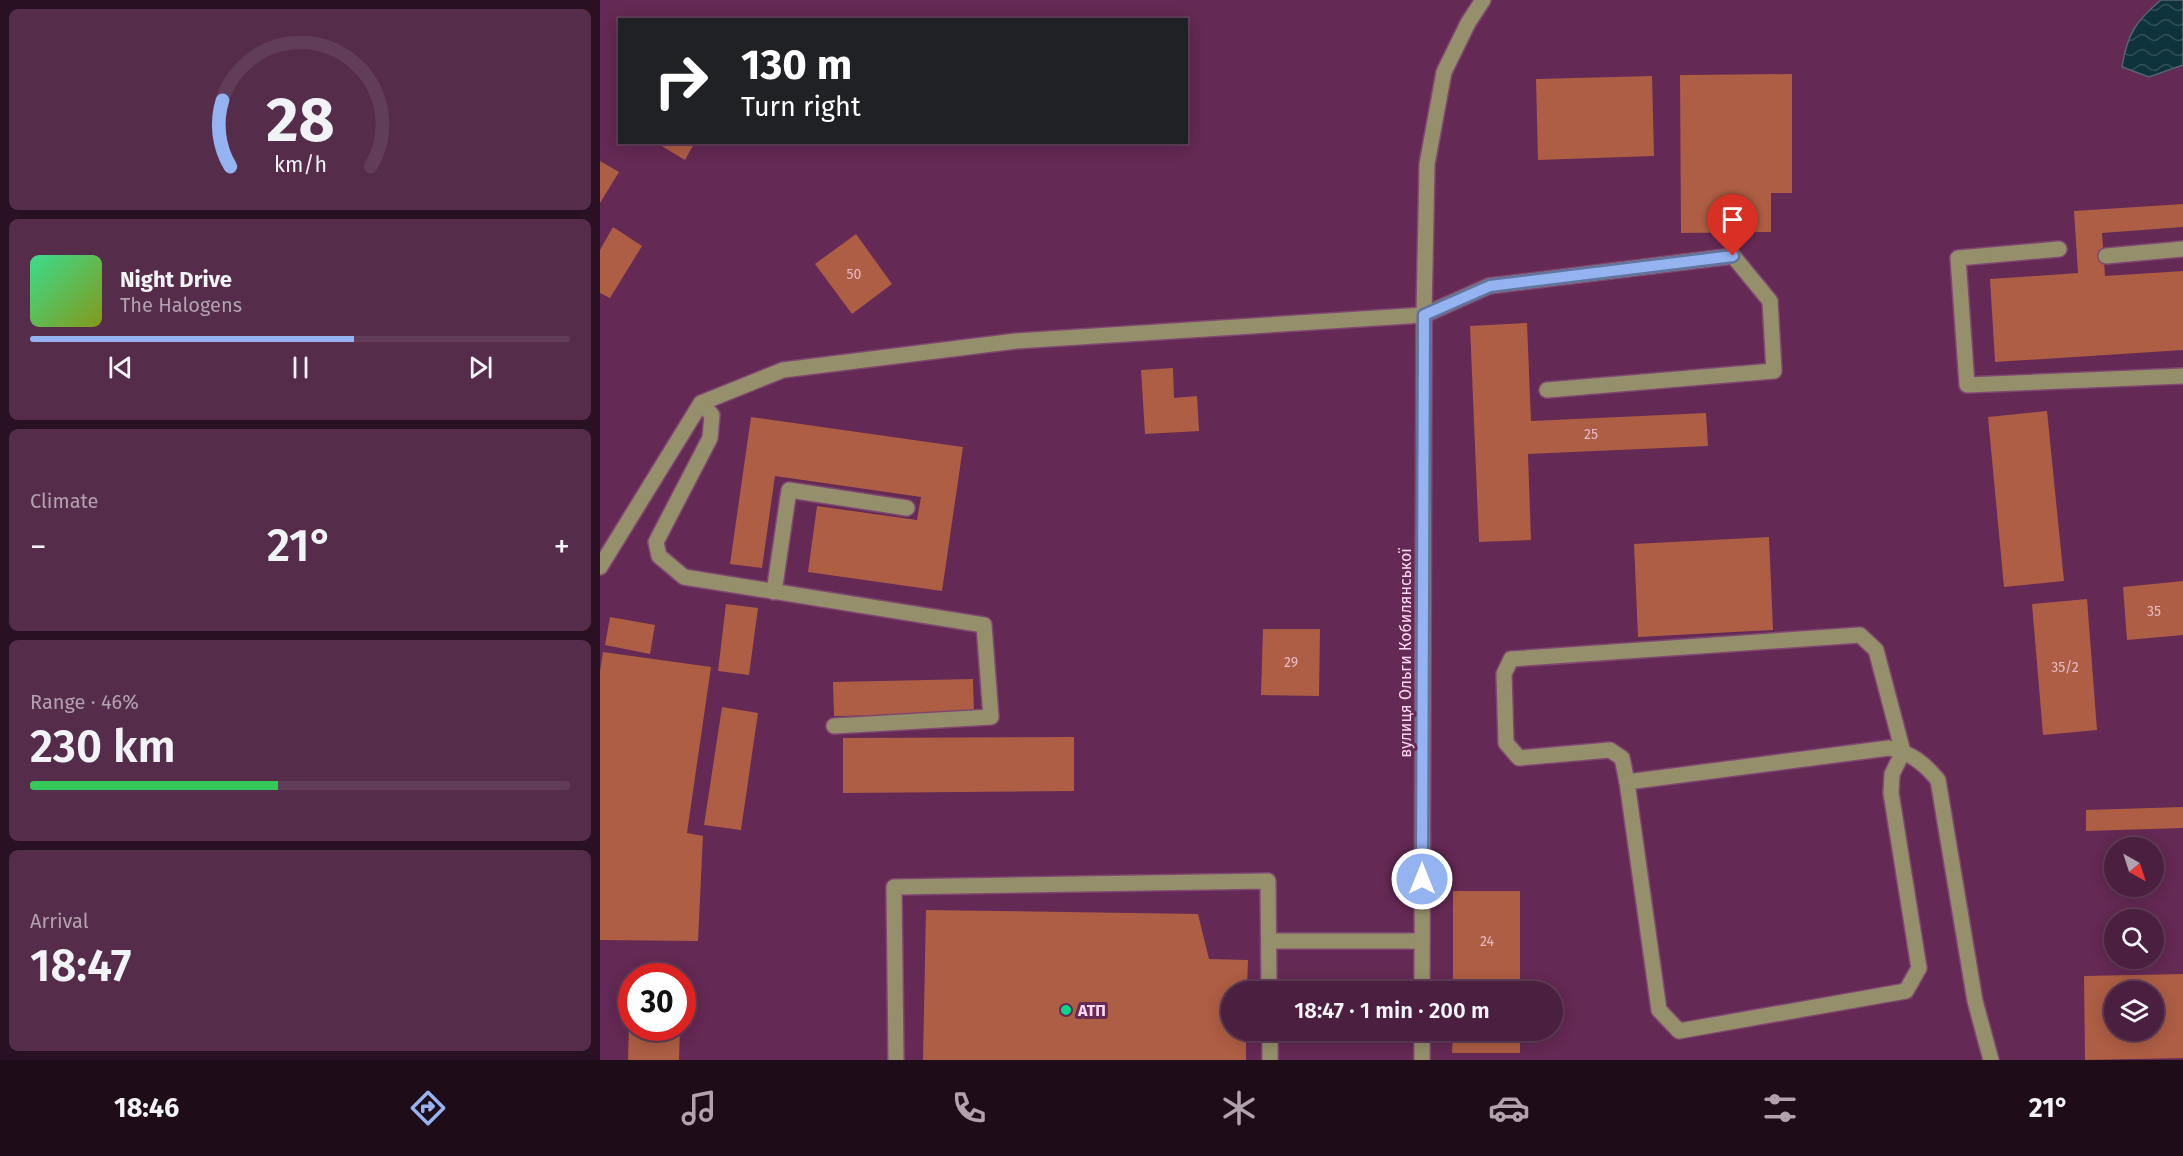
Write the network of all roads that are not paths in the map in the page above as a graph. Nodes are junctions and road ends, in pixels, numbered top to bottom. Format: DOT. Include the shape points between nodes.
graph roads {
  1 [pos="1483,0"];
  2 [pos="2058,249"];
  3 [pos="2183,249"];
  4 [pos="2106,256"];
  5 [pos="1424,315"];
  6 [pos="2183,376"];
  7 [pos="1547,390"];
  8 [pos="701,403"];
  9 [pos="907,508"];
  10 [pos="600,567"];
  11 [pos="774,592"];
  12 [pos="834,726"];
  13 [pos="1903,752"];
  14 [pos="1627,782"];
  15 [pos="1269,941"];
  16 [pos="1422,941"];
  17 [pos="1269,981"];
  18 [pos="1422,981"];
  19 [pos="1270,1041"];
  20 [pos="1422,1041"];
  21 [pos="896,1060"];
  22 [pos="1270,1060"];
  23 [pos="1422,1060"];
  24 [pos="1991,1060"];
  1 -- 5 [label="street, вулиця Ольги Кобилянської" via="1467,23 1444,72 1427,164"];
  2 -- 6 [label="street" via="1958,258 1967,385"];
  3 -- 4 [label="street"];
  5 -- 7 [label="street" via="1490,286 1733,256 1770,301 1773,371"];
  5 -- 8 [label="street" via="1016,341 783,370"];
  5 -- 16 [label="street, вулиця Ольги Кобилянської"];
  8 -- 10 [label="street"];
  8 -- 11 [label="street" via="712,415 710,438 656,542 659,556 684,577"];
  9 -- 11 [label="street" via="789,490"];
  11 -- 12 [label="street" via="984,625 991,717"];
  13 -- 14 [label="street" via="1889,748"];
  13 -- 14 [label="street" via="1876,650 1860,635 1511,659 1504,675 1506,743 1519,758 1610,750 1622,758"];
  13 -- 14 [label="street" via="1892,774 1891,793 1918,968 1906,991 1679,1031 1659,1010"];
  13 -- 24 [label="street" via="1924,763 1938,780 1975,1001"];
  15 -- 16 [label="street"];
  15 -- 17 [label="street"];
  15 -- 21 [label="street" via="1268,881 894,887"];
  16 -- 18 [label="street, вулиця Ольги Кобилянської"];
  19 -- 22 [label="street"];
  20 -- 23 [label="street"];
}
